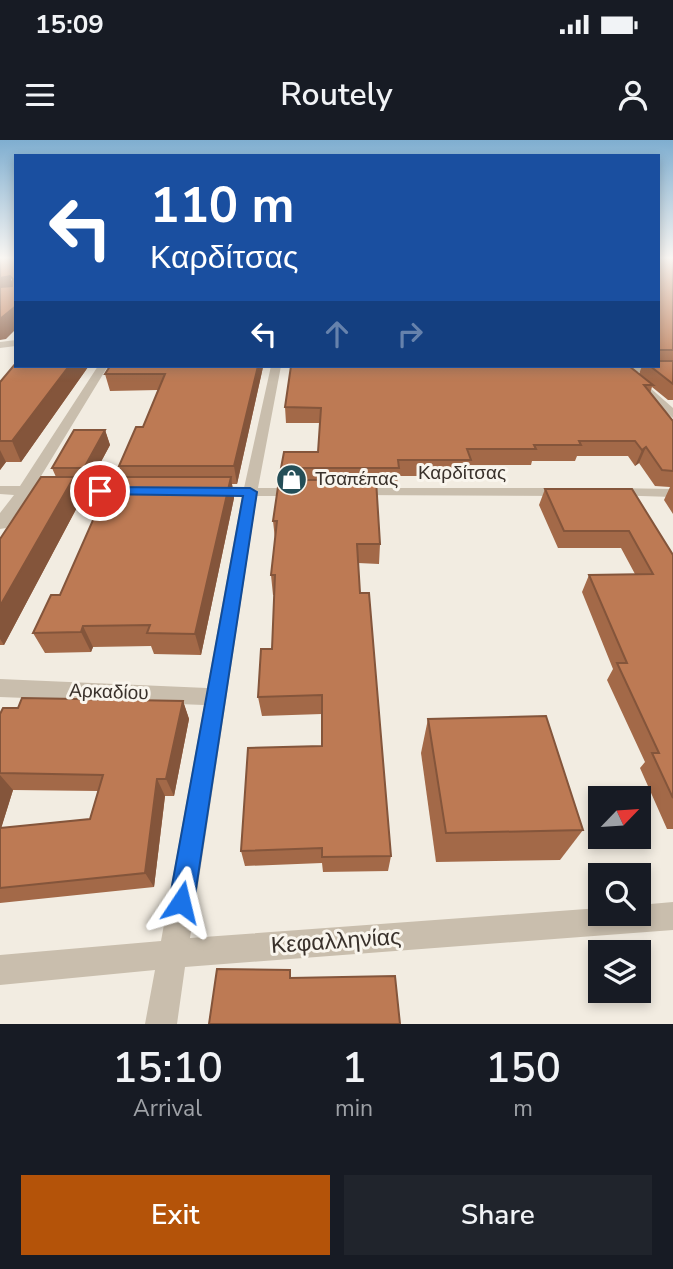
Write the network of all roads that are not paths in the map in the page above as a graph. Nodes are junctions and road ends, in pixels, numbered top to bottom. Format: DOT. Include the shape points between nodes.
graph roads {
  1 [pos="102,368"];
  2 [pos="276,368"];
  3 [pos="621,368"];
  4 [pos="638,368"];
  5 [pos="673,370"];
  6 [pos="673,414"];
  7 [pos="0,490"];
  8 [pos="25,490"];
  9 [pos="144,491"];
  10 [pos="197,492"];
  11 [pos="250,492"];
  12 [pos="673,493"];
  13 [pos="0,524"];
  14 [pos="0,688"];
  15 [pos="217,696"];
  16 [pos="673,916"];
  17 [pos="172,954"];
  18 [pos="0,970"];
  19 [pos="161,1024"];
  1 -- 8 [label="street"];
  2 -- 11 [label="street"];
  3 -- 6 [label="street"];
  4 -- 5 [label="street"];
  7 -- 8 [label="street"];
  8 -- 9 [label="street"];
  8 -- 13 [label="street"];
  10 -- 11 [label="street, Καρδίτσας"];
  11 -- 12 [label="street, Καρδίτσας"];
  11 -- 15 [label="street"];
  14 -- 15 [label="street, Αρκαδίου"];
  15 -- 17 [label="street"];
  16 -- 17 [label="street, Κεφαλληνίας"];
  17 -- 18 [label="street, Κεφαλληνίας"];
  17 -- 19 [label="street"];
}
